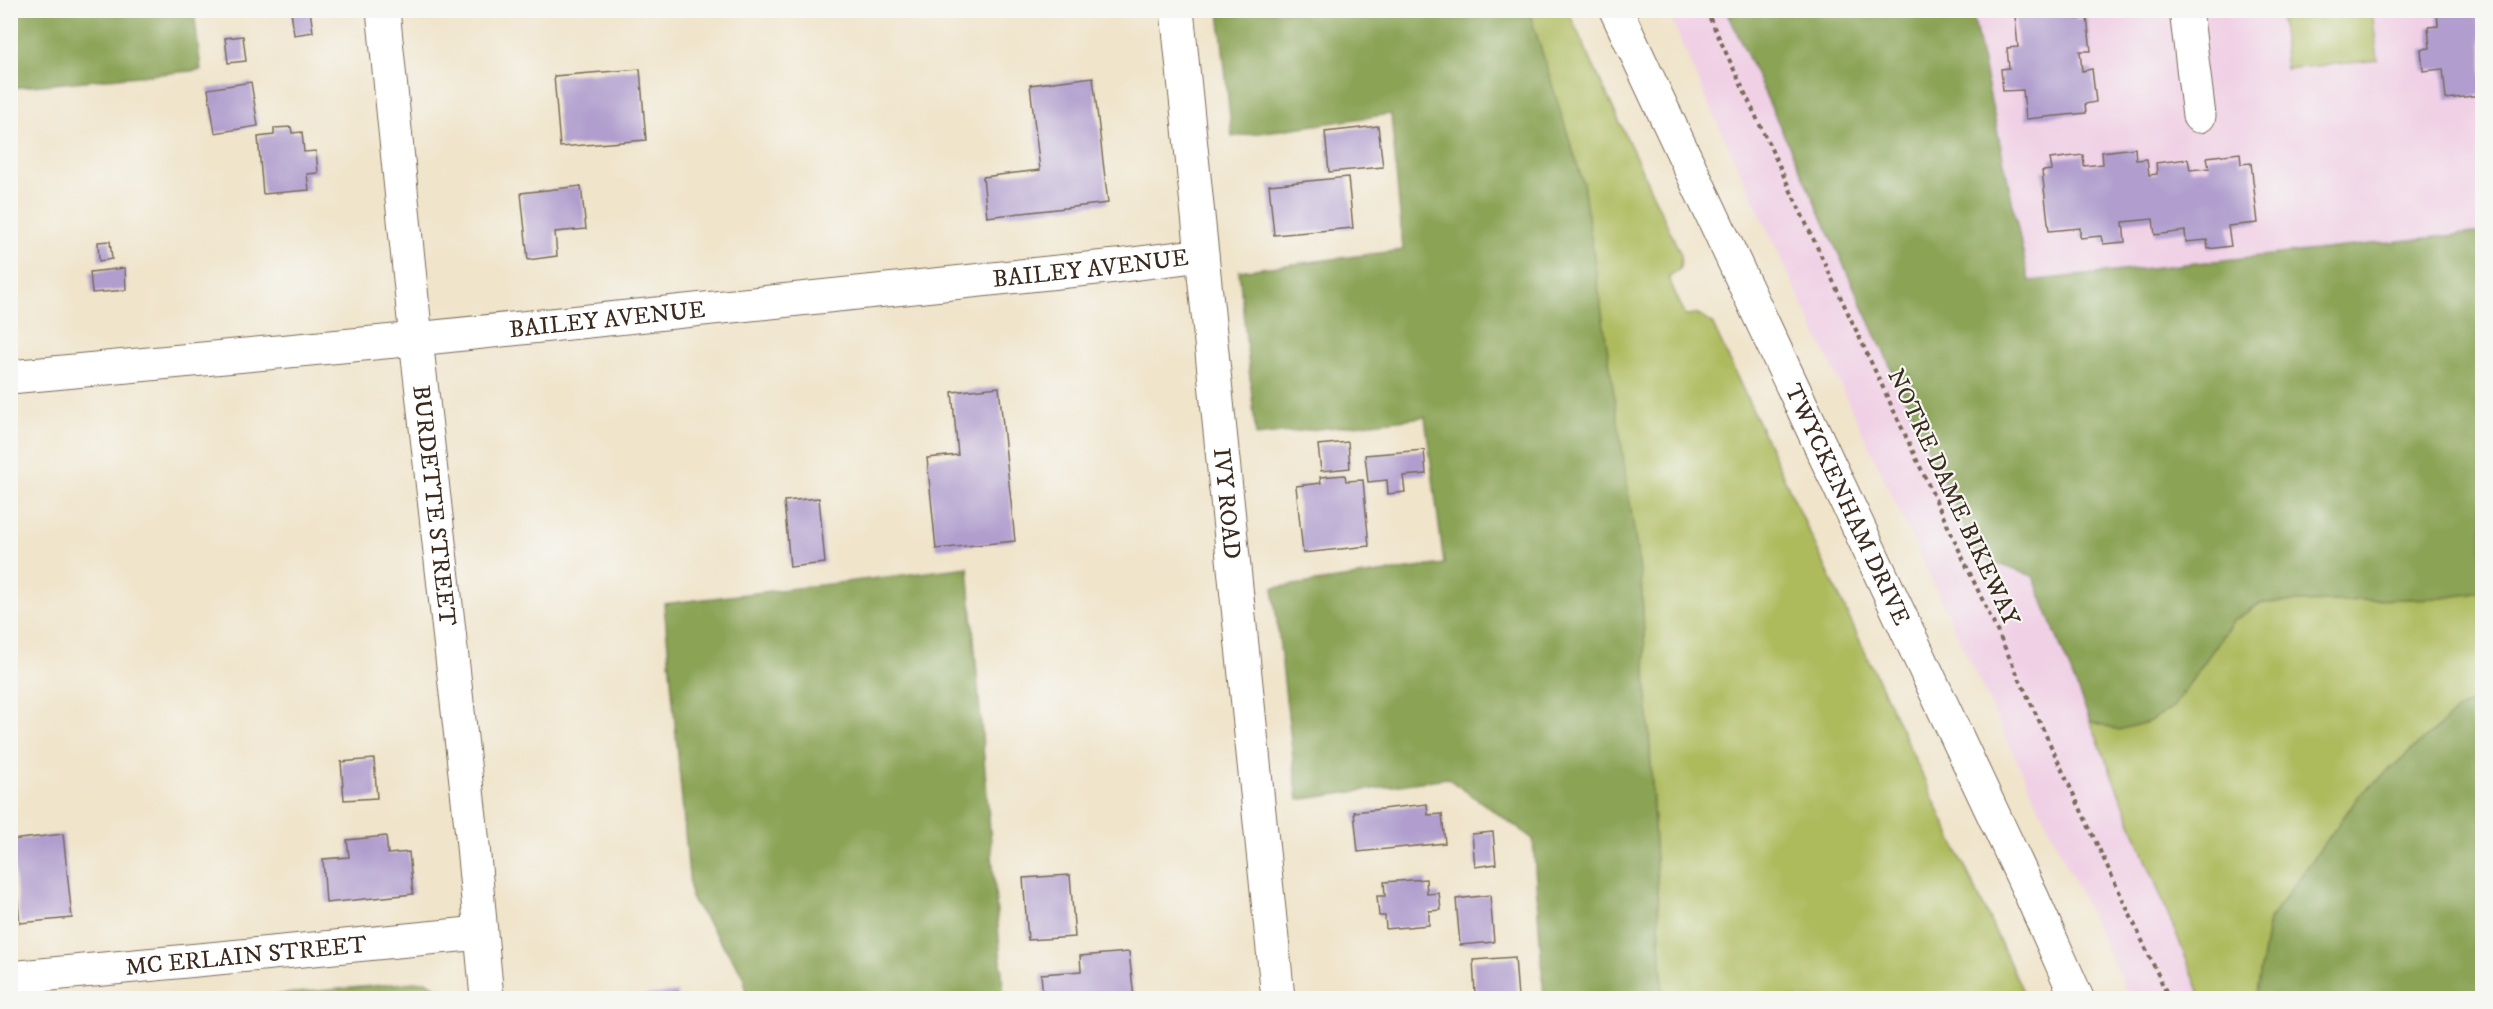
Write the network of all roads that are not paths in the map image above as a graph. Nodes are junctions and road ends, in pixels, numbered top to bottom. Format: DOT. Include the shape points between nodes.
graph roads {
  1 [pos="383,10"];
  2 [pos="1177,10"];
  3 [pos="1616,10"];
  4 [pos="2186,10"];
  5 [pos="2199,116"];
  6 [pos="1202,255"];
  7 [pos="416,339"];
  8 [pos="10,377"];
  9 [pos="480,933"];
  10 [pos="10,978"];
  11 [pos="487,999"];
  12 [pos="1278,999"];
  13 [pos="2077,999"];
  1 -- 7 [label="street, BURDETTE STREET"];
  2 -- 6 [label="street, IVY ROAD"];
  3 -- 13 [label="street, TWYCKENHAM DRIVE"];
  4 -- 5 [label="street"];
  6 -- 7 [label="street, BAILEY AVENUE"];
  6 -- 12 [label="street, IVY ROAD"];
  7 -- 8 [label="street, BAILEY AVENUE"];
  7 -- 9 [label="street, BURDETTE STREET"];
  9 -- 10 [label="street, MC ERLAIN STREET"];
  9 -- 11 [label="street, BURDETTE STREET"];
}
